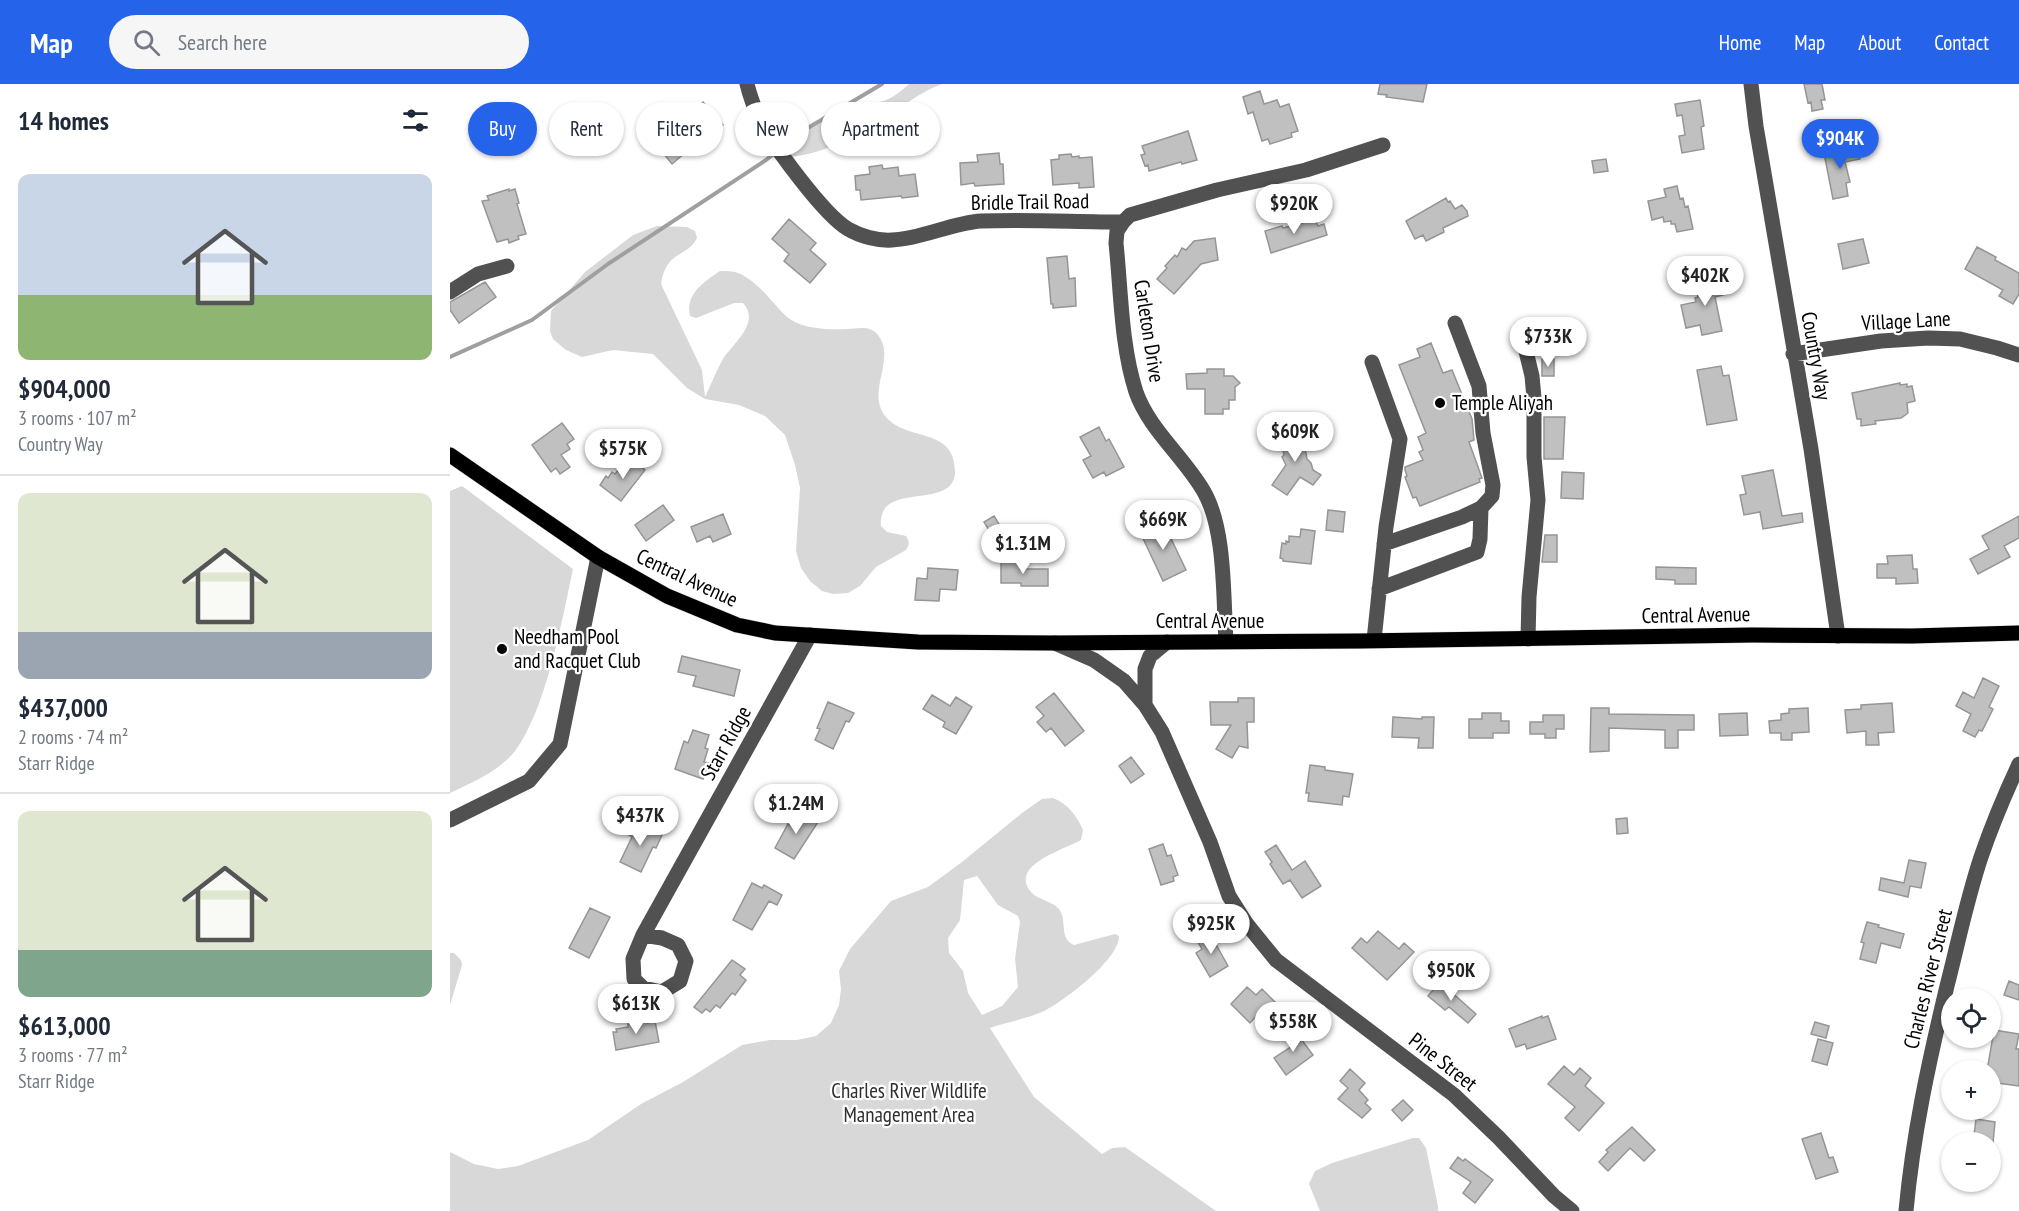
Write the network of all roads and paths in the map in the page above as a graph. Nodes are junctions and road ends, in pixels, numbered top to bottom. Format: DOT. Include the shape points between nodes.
graph roads {
  1 [pos="747,84"];
  2 [pos="1751,84"];
  3 [pos="1383,145"];
  4 [pos="1123,222"];
  5 [pos="507,266"];
  6 [pos="450,292"];
  7 [pos="1455,323"];
  8 [pos="1524,343"];
  9 [pos="1793,354"];
  10 [pos="2019,356"];
  11 [pos="1372,362"];
  12 [pos="450,455"];
  13 [pos="1480,508"];
  14 [pos="1384,544"];
  15 [pos="598,557"];
  16 [pos="1379,589"];
  17 [pos="2019,633"];
  18 [pos="810,635"];
  19 [pos="1838,636"];
  20 [pos="1528,639"];
  21 [pos="1374,640"];
  22 [pos="1226,641"];
  23 [pos="1167,642"];
  24 [pos="1055,643"];
  25 [pos="1145,705"];
  26 [pos="2019,764"];
  27 [pos="450,820"];
  28 [pos="643,935"];
  29 [pos="1572,1211"];
  30 [pos="1906,1211"];
  1 -- 4 [label="street, Bridle Trail Road" via="768,134 836,220 855,232 891,241 979,221"];
  2 -- 9 [label="street, Country Way"];
  3 -- 4 [label="street, Bridle Trail Road" via="1306,170 1130,215"];
  4 -- 22 [label="street, Carleton Drive" via="1116,243 1127,355 1136,392 1144,411 1203,489 1213,509 1220,545"];
  5 -- 6 [label="street" via="478,274"];
  7 -- 13 [label="street" via="1479,386 1492,485 1491,496"];
  8 -- 20 [label="street" via="1534,398 1538,500 1528,597"];
  9 -- 10 [label="street, Village Lane" via="1928,338 1960,339"];
  9 -- 19 [label="street, Country Way"];
  11 -- 14 [label="street" via="1400,439"];
  12 -- 15 [label="main road, Central Avenue"];
  13 -- 14 [label="street"];
  13 -- 16 [label="street" via="1477,552"];
  14 -- 16 [label="street"];
  15 -- 18 [label="main road, Central Avenue" via="667,596 727,621 775,633"];
  15 -- 27 [label="street" via="560,744 529,781"];
  16 -- 21 [label="street"];
  17 -- 19 [label="main road, Central Avenue"];
  18 -- 24 [label="main road, Central Avenue" via="918,642"];
  18 -- 28 [label="street, Starr Ridge"];
  19 -- 20 [label="main road, Central Avenue"];
  20 -- 21 [label="main road, Central Avenue"];
  21 -- 22 [label="main road, Central Avenue"];
  22 -- 23 [label="main road, Central Avenue"];
  23 -- 24 [label="main road, Central Avenue"];
  23 -- 25 [label="street" via="1150,656 1145,669"];
  24 -- 25 [label="street, Pine Street" via="1094,660 1124,681"];
  25 -- 29 [label="street, Pine Street" via="1162,732 1210,842 1228,896 1275,960 1454,1095"];
  26 -- 30 [label="street, Charles River Street" via="1981,859 1939,1016 1912,1147"];
}
